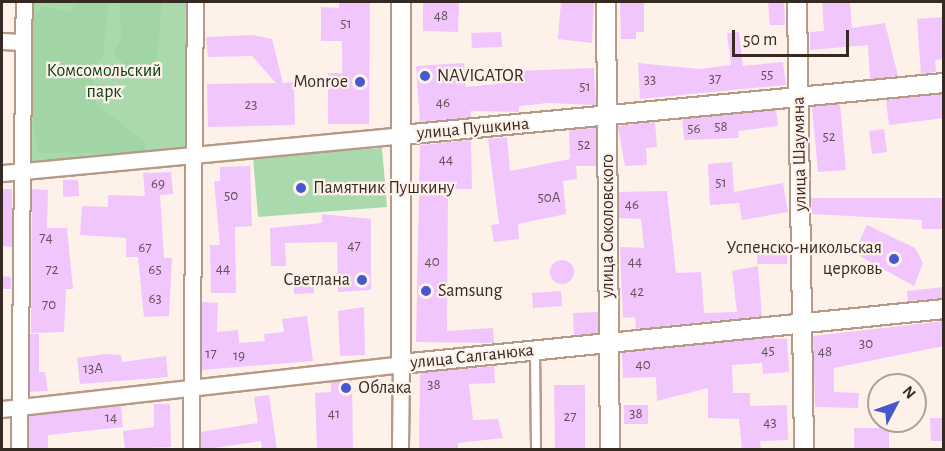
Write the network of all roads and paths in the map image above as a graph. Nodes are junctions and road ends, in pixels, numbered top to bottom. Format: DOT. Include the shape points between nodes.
graph roads {
  1 [pos="24,2"];
  2 [pos="195,2"];
  3 [pos="402,2"];
  4 [pos="606,2"];
  5 [pos="797,2"];
  6 [pos="2,41"];
  7 [pos="23,42"];
  8 [pos="944,83"];
  9 [pos="799,94"];
  10 [pos="607,116"];
  11 [pos="402,135"];
  12 [pos="190,156"];
  13 [pos="22,172"];
  14 [pos="2,173"];
  15 [pos="944,309"];
  16 [pos="803,327"];
  17 [pos="608,345"];
  18 [pos="535,351"];
  19 [pos="401,364"];
  20 [pos="189,389"];
  21 [pos="19,408"];
  22 [pos="2,409"];
  23 [pos="19,450"];
  24 [pos="190,450"];
  25 [pos="400,450"];
  26 [pos="536,450"];
  27 [pos="610,450"];
  28 [pos="804,450"];
  1 -- 7 [label="street"];
  2 -- 12 [label="street"];
  3 -- 11 [label="street"];
  4 -- 10 [label="street, улица Соколовского"];
  5 -- 9 [label="street, улица Шаумяна"];
  6 -- 7 [label="street"];
  7 -- 13 [label="street"];
  8 -- 9 [label="street, улица Пушкина"];
  9 -- 10 [label="street, улица Пушкина"];
  9 -- 16 [label="street, улица Шаумяна"];
  10 -- 11 [label="street, улица Пушкина"];
  10 -- 17 [label="street, улица Соколовского"];
  11 -- 12 [label="street, улица Пушкина"];
  11 -- 19 [label="street"];
  12 -- 13 [label="street, улица Пушкина"];
  12 -- 20 [label="street"];
  13 -- 14 [label="street, улица Пушкина"];
  13 -- 21 [label="street"];
  15 -- 16 [label="street, улица Салганюка"];
  16 -- 17 [label="street, улица Салганюка"];
  16 -- 28 [label="street, улица Шаумяна"];
  17 -- 18 [label="street, улица Салганюка"];
  17 -- 27 [label="street, улица Соколовского"];
  18 -- 19 [label="street, улица Салганюка"];
  18 -- 26 [label="lane"];
  19 -- 20 [label="street, улица Салганюка"];
  19 -- 25 [label="street"];
  20 -- 21 [label="street, улица Салганюка"];
  20 -- 24 [label="street"];
  21 -- 22 [label="street, улица Салганюка"];
  21 -- 23 [label="street"];
}
